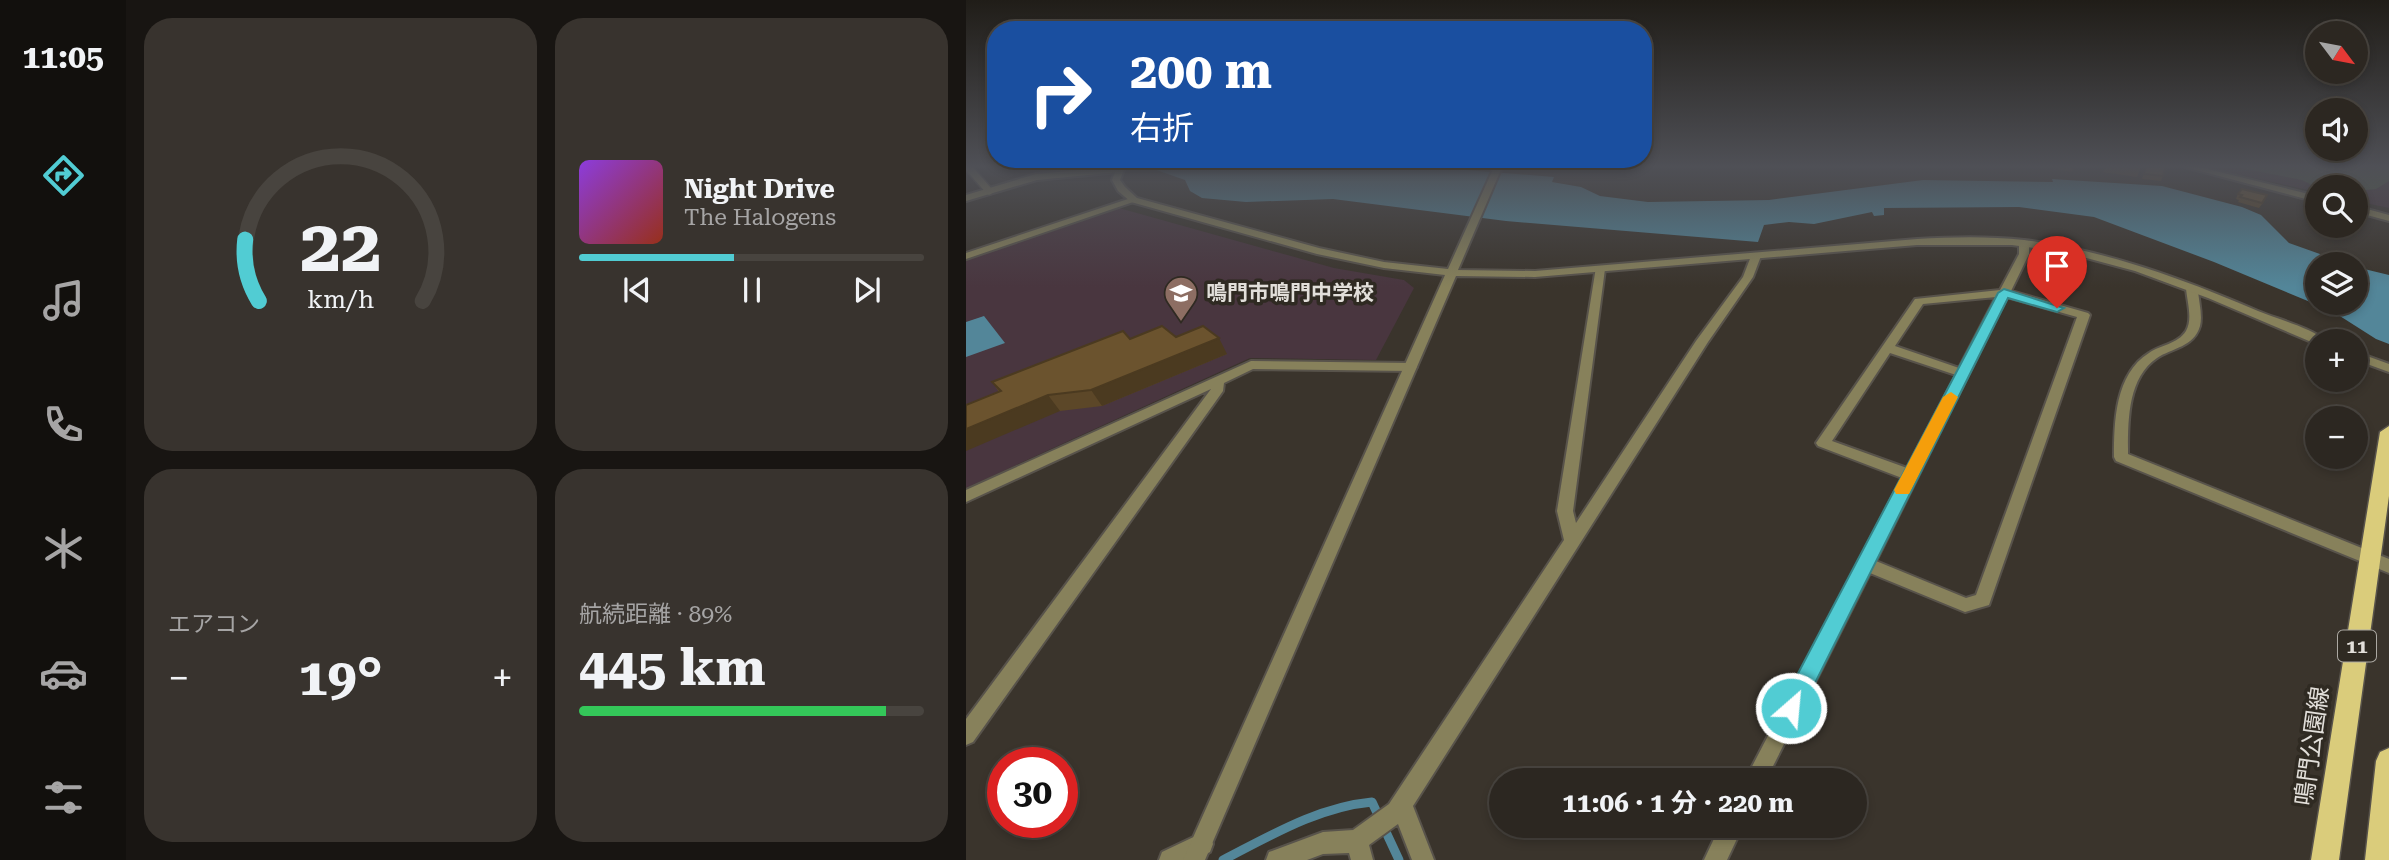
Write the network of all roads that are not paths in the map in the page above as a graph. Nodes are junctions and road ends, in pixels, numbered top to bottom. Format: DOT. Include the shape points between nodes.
graph roads {
  1 [pos="1113,207"];
  2 [pos="1160,207"];
  3 [pos="1480,207"];
  4 [pos="2368,212"];
  5 [pos="2389,218"];
  6 [pos="2024,243"];
  7 [pos="966,256"];
  8 [pos="1756,256"];
  9 [pos="1600,269"];
  10 [pos="1453,273"];
  11 [pos="2192,288"];
  12 [pos="2004,293"];
  13 [pos="2305,335"];
  14 [pos="1886,348"];
  15 [pos="2368,360"];
  16 [pos="1411,367"];
  17 [pos="2389,368"];
  18 [pos="1963,373"];
  19 [pos="1217,381"];
  20 [pos="2389,432"];
  21 [pos="1910,475"];
  22 [pos="966,496"];
  23 [pos="1572,540"];
  24 [pos="2379,562"];
  25 [pos="1864,563"];
  26 [pos="966,735"];
  27 [pos="2389,761"];
  28 [pos="1761,768"];
  29 [pos="1400,809"];
  30 [pos="1726,838"];
  31 [pos="1363,844"];
  32 [pos="1197,854"];
  33 [pos="1170,860"];
  34 [pos="1277,860"];
  35 [pos="1423,860"];
  36 [pos="1715,860"];
  37 [pos="2325,860"];
  38 [pos="2379,860"];
  1 -- 7 [label="street"];
  2 -- 10 [label="street" via="1317,251"];
  3 -- 10 [label="street"];
  4 -- 5 [label="street"];
  6 -- 8 [label="street" via="1917,242"];
  6 -- 11 [label="street" via="2105,259"];
  6 -- 12 [label="street" via="2024,254"];
  8 -- 9 [label="street"];
  8 -- 23 [label="street" via="1748,276"];
  9 -- 10 [label="street"];
  9 -- 23 [label="street" via="1565,511"];
  10 -- 16 [label="street"];
  11 -- 13 [label="street"];
  11 -- 24 [label="street" via="2194,326 2188,338 2148,359 2136,374 2121,411 2121,457"];
  12 -- 14 [label="street" via="1919,301"];
  12 -- 18 [label="street"];
  12 -- 25 [label="street" via="2084,315 1983,600 1965,605"];
  14 -- 18 [label="street"];
  14 -- 21 [label="street" via="1823,443"];
  15 -- 17 [label="street"];
  16 -- 19 [label="street" via="1251,365"];
  16 -- 32 [label="street"];
  18 -- 21 [label="street"];
  19 -- 22 [label="street"];
  19 -- 26 [label="street" via="1218,388"];
  20 -- 24 [label="main road, 鳴門公園線 / 11"];
  21 -- 25 [label="street"];
  23 -- 29 [label="street"];
  24 -- 37 [label="main road, 鳴門公園線 / 11"];
  25 -- 28 [label="street"];
  27 -- 38 [label="main road"];
  29 -- 31 [label="street"];
  29 -- 35 [label="street"];
  30 -- 36 [label="street"];
  31 -- 34 [label="street" via="1323,843"];
  32 -- 33 [label="street"];
}
